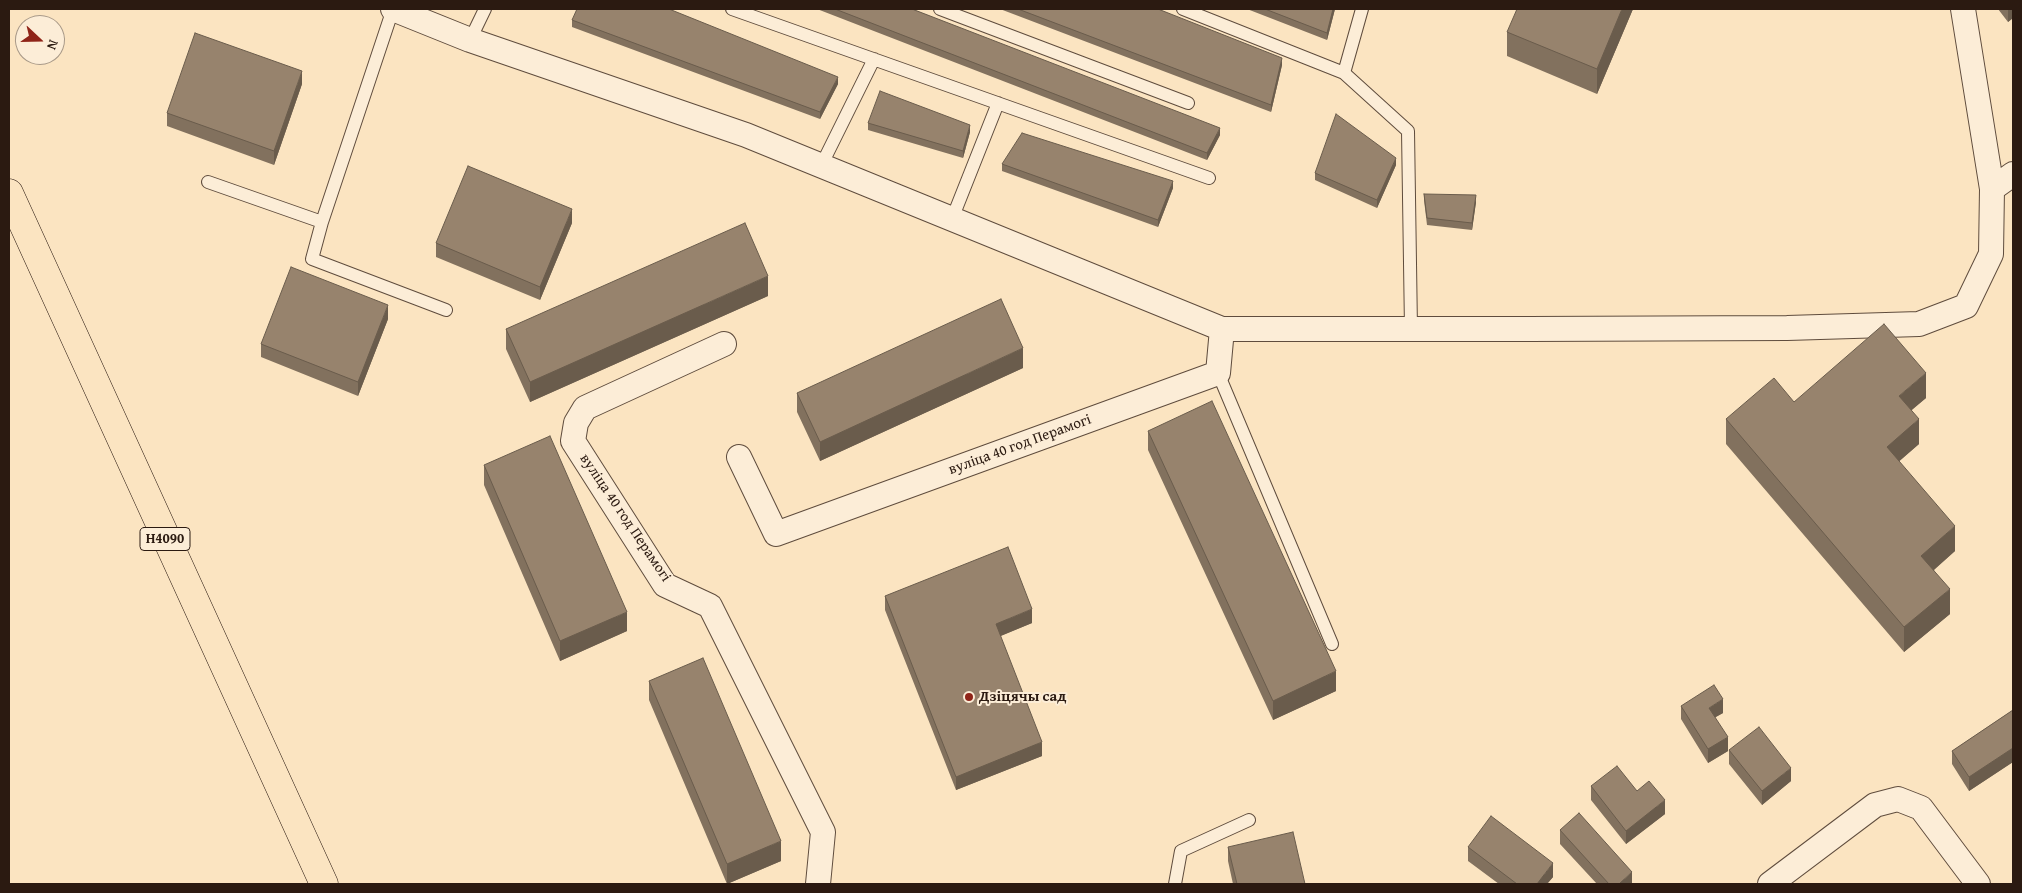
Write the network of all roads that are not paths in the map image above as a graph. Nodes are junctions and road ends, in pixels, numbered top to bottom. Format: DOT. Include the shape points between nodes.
graph roads {
  1 [pos="393,9"];
  2 [pos="485,9"];
  3 [pos="732,9"];
  4 [pos="940,9"];
  5 [pos="1182,9"];
  6 [pos="1362,9"];
  7 [pos="1963,9"];
  8 [pos="470,40"];
  9 [pos="874,59"];
  10 [pos="1344,73"];
  11 [pos="998,103"];
  12 [pos="1188,103"];
  13 [pos="821,166"];
  14 [pos="2013,174"];
  15 [pos="1209,178"];
  16 [pos="208,182"];
  17 [pos="1992,189"];
  18 [pos="9,193"];
  19 [pos="952,219"];
  20 [pos="322,222"];
  21 [pos="446,310"];
  22 [pos="1222,329"];
  23 [pos="1411,329"];
  24 [pos="724,344"];
  25 [pos="1218,373"];
  26 [pos="739,457"];
  27 [pos="1332,644"];
  28 [pos="1249,820"];
  29 [pos="324,884"];
  30 [pos="818,884"];
  31 [pos="1174,884"];
  32 [pos="1770,884"];
  33 [pos="1978,884"];
  1 -- 8 [label="street"];
  1 -- 20 [label="lane"];
  2 -- 8 [label="lane"];
  3 -- 9 [label="lane"];
  4 -- 12 [label="lane"];
  5 -- 10 [label="lane"];
  6 -- 10 [label="lane"];
  7 -- 17 [label="street"];
  8 -- 13 [label="street" via="746,135"];
  9 -- 11 [label="lane"];
  9 -- 13 [label="lane"];
  10 -- 23 [label="lane" via="1408,131"];
  11 -- 15 [label="lane"];
  11 -- 19 [label="lane"];
  13 -- 19 [label="street"];
  14 -- 17 [label="street"];
  16 -- 20 [label="lane"];
  17 -- 23 [label="street" via="1991,254 1966,306 1919,324 1787,328"];
  18 -- 29 [label="main road, Н4090"];
  19 -- 22 [label="street"];
  20 -- 21 [label="lane" via="312,258"];
  22 -- 23 [label="street"];
  22 -- 25 [label="street"];
  24 -- 30 [label="street, вуліца 40 год Перамогі" via="585,408 576,423 573,441 665,585 710,606 823,832"];
  25 -- 26 [label="street, вуліца 40 год Перамогі" via="776,534"];
  25 -- 27 [label="lane"];
  28 -- 31 [label="lane" via="1181,851"];
  32 -- 33 [label="street" via="1874,805 1898,799 1922,808"];
}
